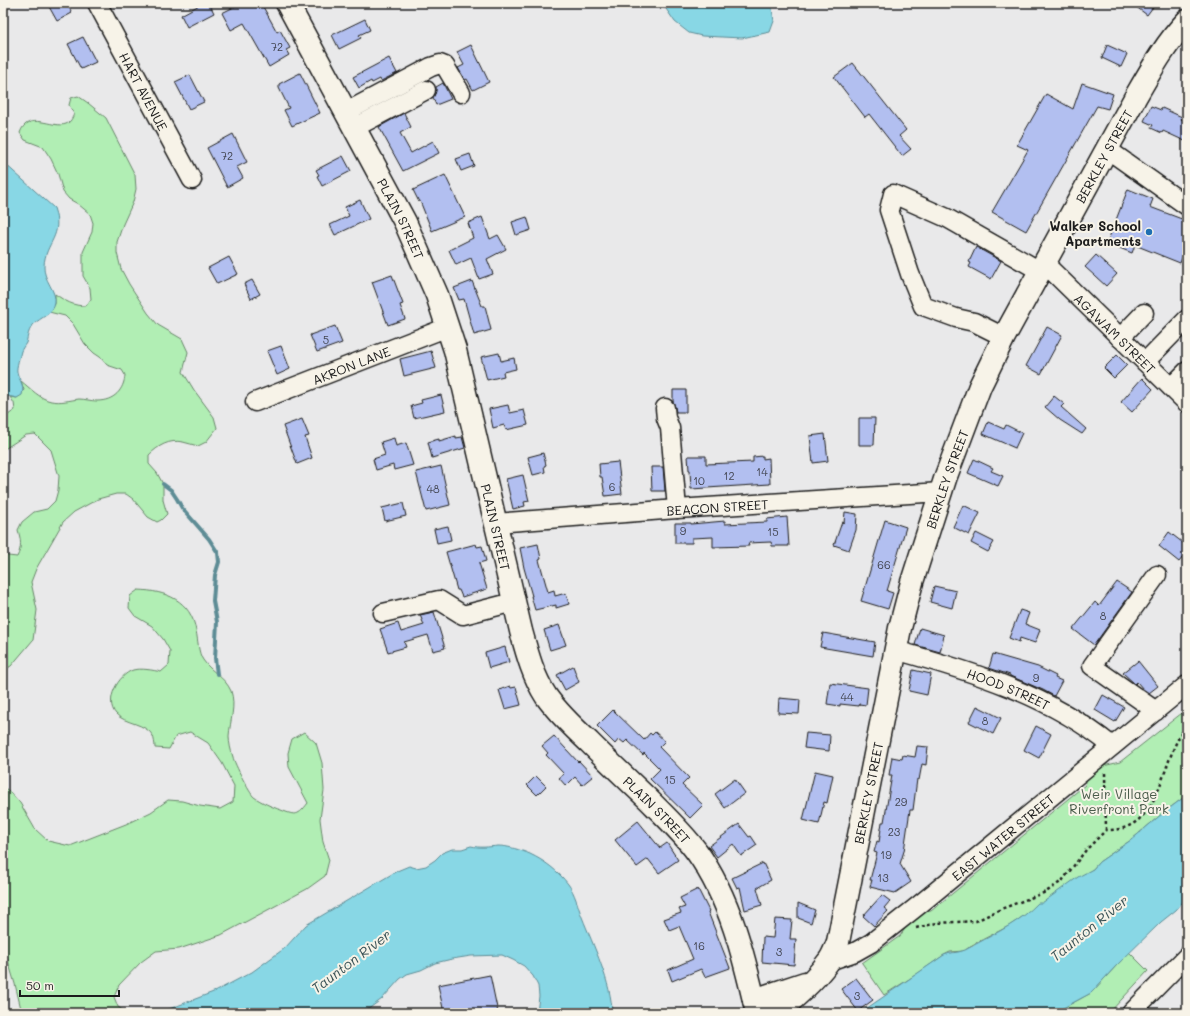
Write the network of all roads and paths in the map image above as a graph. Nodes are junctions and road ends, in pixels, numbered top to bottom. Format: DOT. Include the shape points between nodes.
graph roads {
  1 [pos="97,3"];
  2 [pos="287,3"];
  3 [pos="1187,21"];
  4 [pos="426,90"];
  5 [pos="461,93"];
  6 [pos="350,120"];
  7 [pos="1107,149"];
  8 [pos="192,180"];
  9 [pos="1187,206"];
  10 [pos="1042,267"];
  11 [pos="1144,313"];
  12 [pos="1187,319"];
  13 [pos="448,327"];
  14 [pos="1004,337"];
  15 [pos="1120,338"];
  16 [pos="1145,362"];
  17 [pos="1187,371"];
  18 [pos="1171,387"];
  19 [pos="255,402"];
  20 [pos="1187,403"];
  21 [pos="665,408"];
  22 [pos="941,492"];
  23 [pos="676,509"];
  24 [pos="495,523"];
  25 [pos="1157,575"];
  26 [pos="514,602"];
  27 [pos="383,613"];
  28 [pos="896,650"];
  29 [pos="1187,685"];
  30 [pos="1156,710"];
  31 [pos="1187,725"];
  32 [pos="1108,750"];
  33 [pos="1106,830"];
  34 [pos="914,929"];
  35 [pos="1187,956"];
  36 [pos="829,961"];
  37 [pos="815,977"];
  38 [pos="755,1006"];
  39 [pos="772,1013"];
  40 [pos="1131,1013"];
  1 -- 8 [label="street, HART AVENUE"];
  2 -- 6 [label="main road, PLAIN STREET"];
  3 -- 7 [label="main road, BERKLEY STREET" via="1157,59"];
  4 -- 6 [label="street"];
  5 -- 6 [label="street" via="445,66 438,64 399,83"];
  6 -- 13 [label="main road, PLAIN STREET" via="405,222"];
  7 -- 9 [label="street"];
  7 -- 10 [label="main road, BERKLEY STREET"];
  10 -- 14 [label="main road, BERKLEY STREET"];
  10 -- 14 [label="street, AGAWAM STREET" via="947,218 893,194 890,210 923,306 974,322"];
  10 -- 15 [label="street, AGAWAM STREET"];
  11 -- 15 [label="street"];
  12 -- 16 [label="street"];
  13 -- 19 [label="street, AKRON LANE"];
  13 -- 24 [label="main road, PLAIN STREET"];
  14 -- 22 [label="main road, BERKLEY STREET" via="970,410"];
  15 -- 16 [label="street, AGAWAM STREET"];
  16 -- 18 [label="street, AGAWAM STREET"];
  17 -- 18 [label="street"];
  18 -- 20 [label="street, AGAWAM STREET"];
  21 -- 23 [label="street" via="670,428"];
  22 -- 23 [label="street, BEACON STREET"];
  22 -- 28 [label="main road, BERKLEY STREET" via="912,582"];
  23 -- 24 [label="street, BEACON STREET"];
  24 -- 26 [label="main road, PLAIN STREET"];
  25 -- 30 [label="street" via="1092,666"];
  26 -- 27 [label="street" via="463,615 439,600"];
  26 -- 38 [label="main road, PLAIN STREET" via="528,655 546,696 580,734 671,822 691,844 707,868 733,923"];
  28 -- 32 [label="street, HOOD STREET" via="937,661 1011,687 1096,733"];
  28 -- 36 [label="main road, BERKLEY STREET" via="842,925 836,949"];
  29 -- 30 [label="street, EAST WATER STREET"];
  30 -- 32 [label="street, EAST WATER STREET"];
  31 -- 33 [label="path" via="1177,739 1149,809 1128,827"];
  32 -- 33 [label="path"];
  32 -- 36 [label="street, EAST WATER STREET" via="871,943"];
  33 -- 34 [label="path" via="1086,850 1062,881 1046,892 976,921 937,923"];
  35 -- 40 [label="street"];
  36 -- 37 [label="main road, BERKLEY STREET"];
  37 -- 38 [label="main road"];
  37 -- 39 [label="main road" via="784,1006"];
}
